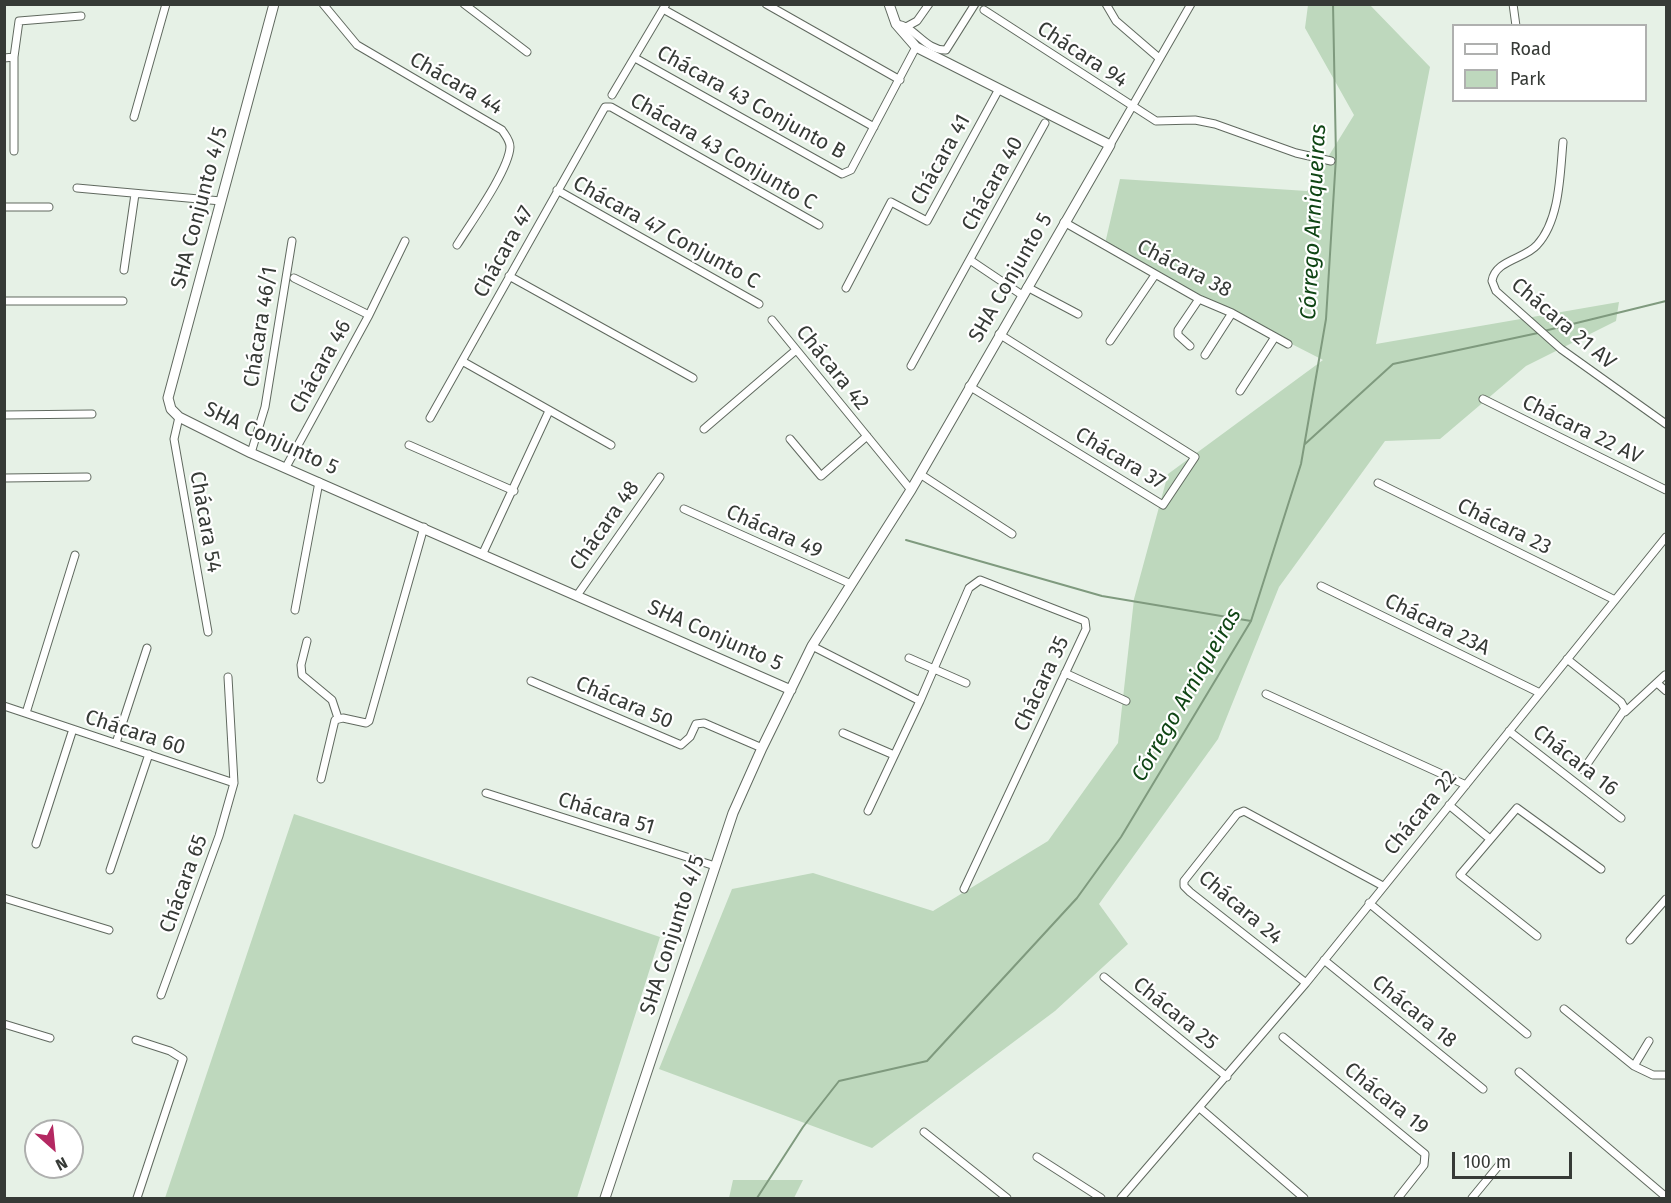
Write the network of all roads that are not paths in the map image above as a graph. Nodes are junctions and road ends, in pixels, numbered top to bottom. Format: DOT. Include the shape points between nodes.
graph roads {
  1 [pos="166,4"];
  2 [pos="274,4"];
  3 [pos="323,4"];
  4 [pos="464,4"];
  5 [pos="766,4"];
  6 [pos="929,4"];
  7 [pos="975,4"];
  8 [pos="1106,4"];
  9 [pos="1191,4"];
  10 [pos="1513,4"];
  11 [pos="886,6"];
  12 [pos="665,7"];
  13 [pos="984,10"];
  14 [pos="81,16"];
  15 [pos="896,24"];
  16 [pos="1516,24"];
  17 [pos="906,27"];
  18 [pos="916,47"];
  19 [pos="527,52"];
  20 [pos="4,57"];
  21 [pos="15,57"];
  22 [pos="1160,57"];
  23 [pos="635,58"];
  24 [pos="900,80"];
  25 [pos="999,89"];
  26 [pos="612,95"];
  27 [pos="1132,106"];
  28 [pos="611,107"];
  29 [pos="134,117"];
  30 [pos="1046,123"];
  31 [pos="874,127"];
  32 [pos="1563,142"];
  33 [pos="1110,145"];
  34 [pos="14,151"];
  35 [pos="1330,161"];
  36 [pos="77,188"];
  37 [pos="556,190"];
  38 [pos="135,194"];
  39 [pos="221,201"];
  40 [pos="4,207"];
  41 [pos="49,207"];
  42 [pos="1064,222"];
  43 [pos="819,225"];
  44 [pos="292,241"];
  45 [pos="405,241"];
  46 [pos="456,245"];
  47 [pos="970,260"];
  48 [pos="124,270"];
  49 [pos="1155,275"];
  50 [pos="509,276"];
  51 [pos="294,278"];
  52 [pos="846,288"];
  53 [pos="1024,291"];
  54 [pos="1199,299"];
  55 [pos="4,301"];
  56 [pos="123,301"];
  57 [pos="759,304"];
  58 [pos="1232,313"];
  59 [pos="1078,314"];
  60 [pos="369,315"];
  61 [pos="772,320"];
  62 [pos="999,334"];
  63 [pos="1275,337"];
  64 [pos="1110,340"];
  65 [pos="1288,344"];
  66 [pos="1190,345"];
  67 [pos="795,350"];
  68 [pos="1204,355"];
  69 [pos="462,361"];
  70 [pos="911,366"];
  71 [pos="693,378"];
  72 [pos="969,387"];
  73 [pos="1240,391"];
  74 [pos="1483,399"];
  75 [pos="549,411"];
  76 [pos="92,414"];
  77 [pos="4,416"];
  78 [pos="179,417"];
  79 [pos="430,418"];
  80 [pos="1666,424"];
  81 [pos="704,429"];
  82 [pos="867,436"];
  83 [pos="790,439"];
  84 [pos="409,445"];
  85 [pos="611,446"];
  86 [pos="251,453"];
  87 [pos="286,467"];
  88 [pos="920,474"];
  89 [pos="87,477"];
  90 [pos="660,477"];
  91 [pos="4,478"];
  92 [pos="319,482"];
  93 [pos="1378,483"];
  94 [pos="911,490"];
  95 [pos="1666,490"];
  96 [pos="514,491"];
  97 [pos="684,509"];
  98 [pos="424,527"];
  99 [pos="1012,534"];
  100 [pos="1666,537"];
  101 [pos="483,553"];
  102 [pos="75,555"];
  103 [pos="851,584"];
  104 [pos="1321,586"];
  105 [pos="578,594"];
  106 [pos="1615,600"];
  107 [pos="295,610"];
  108 [pos="208,632"];
  109 [pos="307,641"];
  110 [pos="812,646"];
  111 [pos="147,648"];
  112 [pos="909,658"];
  113 [pos="1567,659"];
  114 [pos="934,669"];
  115 [pos="1065,673"];
  116 [pos="1665,675"];
  117 [pos="228,677"];
  118 [pos="531,681"];
  119 [pos="966,683"];
  120 [pos="1657,683"];
  121 [pos="791,690"];
  122 [pos="1666,692"];
  123 [pos="1540,693"];
  124 [pos="1266,694"];
  125 [pos="920,701"];
  126 [pos="1126,701"];
  127 [pos="4,706"];
  128 [pos="1625,712"];
  129 [pos="26,713"];
  130 [pos="338,718"];
  131 [pos="73,729"];
  132 [pos="1509,731"];
  133 [pos="843,733"];
  134 [pos="116,743"];
  135 [pos="762,748"];
  136 [pos="149,754"];
  137 [pos="894,755"];
  138 [pos="1583,770"];
  139 [pos="321,778"];
  140 [pos="234,783"];
  141 [pos="1466,785"];
  142 [pos="486,793"];
  143 [pos="1449,805"];
  144 [pos="868,811"];
  145 [pos="1621,818"];
  146 [pos="1490,839"];
  147 [pos="36,844"];
  148 [pos="715,866"];
  149 [pos="1601,869"];
  150 [pos="110,870"];
  151 [pos="1383,886"];
  152 [pos="964,889"];
  153 [pos="4,898"];
  154 [pos="1666,899"];
  155 [pos="1369,903"];
  156 [pos="109,930"];
  157 [pos="1537,936"];
  158 [pos="1630,940"];
  159 [pos="1324,960"];
  160 [pos="1104,977"];
  161 [pos="1306,983"];
  162 [pos="161,995"];
  163 [pos="1564,1009"];
  164 [pos="4,1024"];
  165 [pos="1527,1034"];
  166 [pos="1283,1036"];
  167 [pos="51,1038"];
  168 [pos="136,1040"];
  169 [pos="1649,1041"];
  170 [pos="1634,1066"];
  171 [pos="1519,1072"];
  172 [pos="1666,1075"];
  173 [pos="1227,1077"];
  174 [pos="1483,1089"];
  175 [pos="1200,1109"];
  176 [pos="924,1132"];
  177 [pos="1037,1157"];
  178 [pos="1500,1164"];
  179 [pos="137,1198"];
  180 [pos="605,1198"];
  181 [pos="1007,1198"];
  182 [pos="1101,1198"];
  183 [pos="1121,1198"];
  184 [pos="1304,1198"];
  185 [pos="1398,1198"];
  186 [pos="1472,1198"];
  187 [pos="1666,1198"];
  1 -- 29 [label="street"];
  2 -- 39 [label="street, SHA Conjunto 4/5"];
  3 -- 46 [label="street, Chácara 44" via="357,45 502,130 508,139 510,149 492,189"];
  4 -- 19 [label="street"];
  5 -- 24 [label="street"];
  6 -- 17 [label="street" via="917,21"];
  7 -- 17 [label="street" via="946,50 930,46"];
  8 -- 22 [label="street" via="1116,21"];
  9 -- 22 [label="street, SHA Conjunto 5"];
  10 -- 16 [label="street"];
  11 -- 15 [label="street"];
  12 -- 23 [label="street"];
  12 -- 31 [label="street"];
  13 -- 27 [label="street, Chácara 94"];
  14 -- 21 [label="street" via="19,21"];
  15 -- 17 [label="street"];
  15 -- 18 [label="street"];
  18 -- 24 [label="street"];
  18 -- 25 [label="street"];
  20 -- 21 [label="street"];
  21 -- 34 [label="street"];
  22 -- 27 [label="street, SHA Conjunto 5"];
  23 -- 26 [label="street"];
  23 -- 31 [label="street, Chácara 43 Conjunto B" via="842,174 851,170"];
  24 -- 31 [label="street"];
  25 -- 33 [label="street"];
  25 -- 52 [label="street, Chácara 41" via="927,221 891,202"];
  27 -- 33 [label="street, SHA Conjunto 5"];
  27 -- 35 [label="street, Chácara 94" via="1156,121 1215,124"];
  28 -- 37 [label="street, Chácara 47" via="602,109"];
  28 -- 43 [label="street, Chácara 43 Conjunto C"];
  30 -- 47 [label="street, Chácara 40"];
  32 -- 80 [label="street, Chácara 21 AV" via="1559,184 1548,228 1529,252 1498,268 1492,281 1496,291 1561,349"];
  33 -- 42 [label="street, SHA Conjunto 5"];
  36 -- 38 [label="street"];
  37 -- 50 [label="street, Chácara 47"];
  37 -- 57 [label="street, Chácara 47 Conjunto C"];
  38 -- 39 [label="street"];
  38 -- 48 [label="street"];
  39 -- 78 [label="street, SHA Conjunto 4/5" via="168,398"];
  40 -- 41 [label="street"];
  42 -- 49 [label="street, Chácara 38"];
  42 -- 53 [label="street, SHA Conjunto 5"];
  44 -- 86 [label="street, Chácara 46/1" via="265,407"];
  45 -- 60 [label="street, Chácara 46"];
  47 -- 53 [label="street, Chácara 40"];
  47 -- 70 [label="street, Chácara 40"];
  49 -- 54 [label="street, Chácara 38"];
  49 -- 64 [label="street"];
  50 -- 69 [label="street, Chácara 47"];
  50 -- 71 [label="street"];
  51 -- 60 [label="street, Chácara 46"];
  53 -- 59 [label="street, Chácara 40"];
  53 -- 62 [label="street, SHA Conjunto 5"];
  54 -- 58 [label="street, Chácara 38"];
  54 -- 66 [label="street" via="1178,330 1178,335"];
  55 -- 56 [label="street"];
  58 -- 63 [label="street, Chácara 38"];
  58 -- 68 [label="street"];
  60 -- 87 [label="street, Chácara 46"];
  61 -- 67 [label="street, Chácara 42"];
  62 -- 72 [label="street, SHA Conjunto 5"];
  62 -- 72 [label="street, Chácara 37" via="1195,458 1163,505"];
  63 -- 65 [label="street, Chácara 38"];
  63 -- 73 [label="street"];
  67 -- 81 [label="street"];
  67 -- 82 [label="street, Chácara 42"];
  69 -- 75 [label="street"];
  69 -- 79 [label="street, Chácara 47"];
  72 -- 88 [label="street, SHA Conjunto 5"];
  74 -- 95 [label="street, Chácara 22 AV"];
  75 -- 85 [label="street"];
  75 -- 96 [label="street"];
  76 -- 77 [label="street"];
  78 -- 86 [label="street, SHA Conjunto 5"];
  78 -- 108 [label="street, Chácara 54" via="174,439"];
  82 -- 83 [label="street, Chácara 42" via="821,476"];
  82 -- 94 [label="street, Chácara 42"];
  84 -- 96 [label="street"];
  86 -- 87 [label="street, SHA Conjunto 5"];
  87 -- 92 [label="street, SHA Conjunto 5"];
  88 -- 94 [label="street, SHA Conjunto 5"];
  88 -- 99 [label="street"];
  89 -- 91 [label="street"];
  90 -- 105 [label="street, Chácara 48"];
  92 -- 98 [label="street, SHA Conjunto 5"];
  92 -- 107 [label="street"];
  93 -- 106 [label="street, Chácara 23"];
  94 -- 103 [label="street, SHA Conjunto 5"];
  96 -- 101 [label="street"];
  97 -- 103 [label="street, Chácara 49"];
  98 -- 101 [label="street, SHA Conjunto 5"];
  98 -- 130 [label="street" via="369,721 358,723"];
  100 -- 106 [label="street, Chácara 22"];
  101 -- 105 [label="street, SHA Conjunto 5"];
  102 -- 129 [label="street"];
  103 -- 110 [label="street, SHA Conjunto 5"];
  104 -- 123 [label="street, Chácara 23A"];
  105 -- 121 [label="street, SHA Conjunto 5"];
  106 -- 113 [label="street, Chácara 22"];
  109 -- 130 [label="street" via="302,675 332,700"];
  110 -- 121 [label="street, SHA Conjunto 5"];
  110 -- 125 [label="street"];
  111 -- 134 [label="street"];
  112 -- 114 [label="street"];
  113 -- 123 [label="street, Chácara 22"];
  113 -- 128 [label="street" via="1621,702"];
  114 -- 115 [label="street, Chácara 35" via="969,588 980,580 1085,621 1086,629"];
  114 -- 119 [label="street"];
  114 -- 125 [label="street, Chácara 35"];
  115 -- 126 [label="street"];
  115 -- 152 [label="street, Chácara 35"];
  116 -- 120 [label="street"];
  117 -- 140 [label="street"];
  118 -- 135 [label="street, Chácara 50" via="681,745 696,724 704,723"];
  120 -- 122 [label="street"];
  120 -- 128 [label="street"];
  121 -- 135 [label="street, SHA Conjunto 4/5"];
  123 -- 132 [label="street, Chácara 22"];
  124 -- 141 [label="street"];
  125 -- 137 [label="street, Chácara 35"];
  127 -- 129 [label="street, Chácara 60"];
  128 -- 138 [label="street"];
  129 -- 131 [label="street, Chácara 60"];
  130 -- 139 [label="street"];
  131 -- 134 [label="street, Chácara 60"];
  131 -- 147 [label="street"];
  132 -- 141 [label="street, Chácara 22"];
  132 -- 145 [label="street, Chácara 16"];
  133 -- 137 [label="street"];
  134 -- 136 [label="street, Chácara 60"];
  135 -- 148 [label="street, SHA Conjunto 4/5" via="738,800"];
  136 -- 140 [label="street, Chácara 60"];
  136 -- 150 [label="street"];
  137 -- 144 [label="street, Chácara 35"];
  140 -- 162 [label="street, Chácara 65" via="219,836"];
  141 -- 143 [label="street, Chácara 22"];
  142 -- 148 [label="street, Chácara 51"];
  143 -- 146 [label="street"];
  143 -- 151 [label="street, Chácara 22"];
  146 -- 149 [label="street" via="1517,808"];
  146 -- 157 [label="street" via="1460,875"];
  148 -- 180 [label="street, SHA Conjunto 4/5"];
  151 -- 155 [label="street, Chácara 22"];
  151 -- 161 [label="street, Chácara 24" via="1244,811 1237,814 1184,880 1190,892"];
  153 -- 156 [label="street"];
  154 -- 158 [label="street"];
  155 -- 159 [label="street, Chácara 22"];
  155 -- 165 [label="street"];
  159 -- 161 [label="street, Chácara 22"];
  159 -- 174 [label="street, Chácara 18"];
  160 -- 173 [label="street, Chácara 25"];
  161 -- 173 [label="street, Chácara 22"];
  163 -- 170 [label="street"];
  164 -- 167 [label="street"];
  166 -- 185 [label="street, Chácara 19" via="1425,1154 1424,1165"];
  168 -- 179 [label="street" via="183,1059"];
  169 -- 170 [label="street"];
  170 -- 172 [label="street" via="1653,1075"];
  171 -- 187 [label="street"];
  173 -- 175 [label="street, Chácara 22"];
  175 -- 183 [label="street, Chácara 22"];
  175 -- 184 [label="street"];
  176 -- 181 [label="street"];
  177 -- 182 [label="street"];
  178 -- 186 [label="street"];
}
